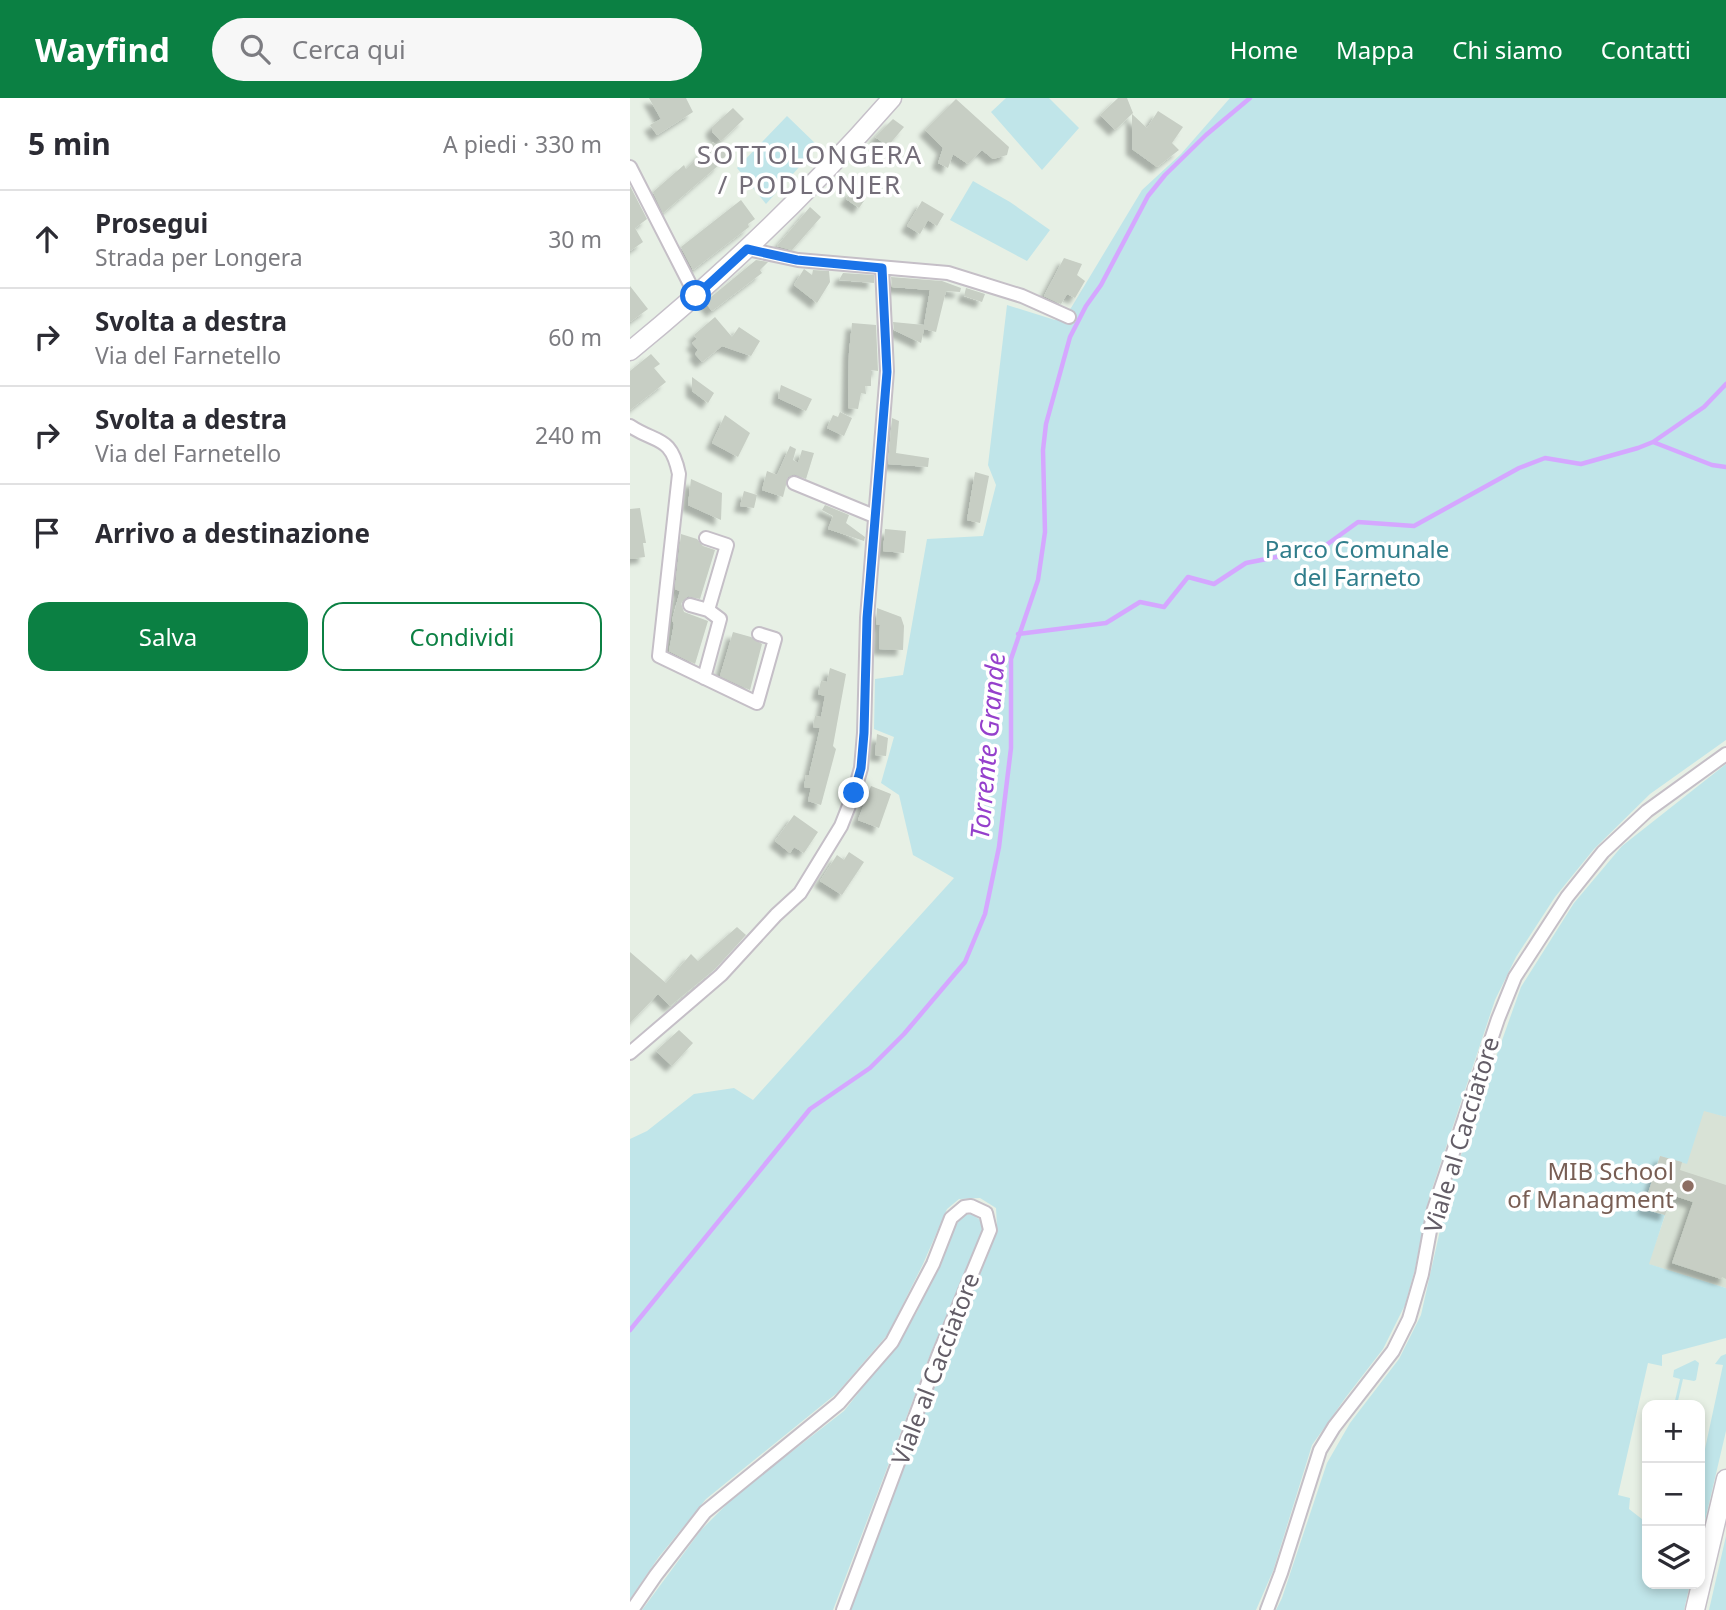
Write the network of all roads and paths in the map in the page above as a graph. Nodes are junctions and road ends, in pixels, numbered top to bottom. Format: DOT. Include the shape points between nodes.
graph roads {
  1 [pos="885,100"];
  2 [pos="630,167"];
  3 [pos="747,249"];
  4 [pos="882,268"];
  5 [pos="696,296"];
  6 [pos="1069,317"];
  7 [pos="630,351"];
  8 [pos="630,426"];
  9 [pos="794,483"];
  10 [pos="874,516"];
  11 [pos="706,538"];
  12 [pos="690,605"];
  13 [pos="708,610"];
  14 [pos="759,634"];
  15 [pos="704,678"];
  16 [pos="1726,754"];
  17 [pos="630,1052"];
  18 [pos="1726,1479"];
  19 [pos="632,1610"];
  20 [pos="843,1610"];
  21 [pos="1267,1610"];
  22 [pos="1695,1610"];
  1 -- 3 [label="street" via="811,186"];
  2 -- 5 [label="street"];
  3 -- 4 [label="street" via="797,260"];
  3 -- 5 [label="street"];
  4 -- 6 [label="street" via="948,273"];
  4 -- 10 [label="street" via="887,372"];
  5 -- 7 [label="street"];
  8 -- 15 [label="street" via="664,442 679,474 659,656"];
  9 -- 10 [label="street"];
  10 -- 17 [label="street" via="861,768 841,827 800,893 721,975"];
  11 -- 13 [label="street" via="727,545"];
  12 -- 13 [label="street"];
  13 -- 15 [label="street" via="720,619"];
  14 -- 15 [label="street" via="775,639 757,703"];
  16 -- 21 [label="street, Viale al Cacciatore" via="1647,811 1603,852 1567,897 1516,977 1497,1019 1434,1209 1409,1319 1393,1351 1320,1450"];
  18 -- 22 [label="street"];
  19 -- 20 [label="street, Viale al Cacciatore" via="705,1512 848,1393 892,1342 933,1264 951,1218 964,1208 981,1209 990,1230"];
}
